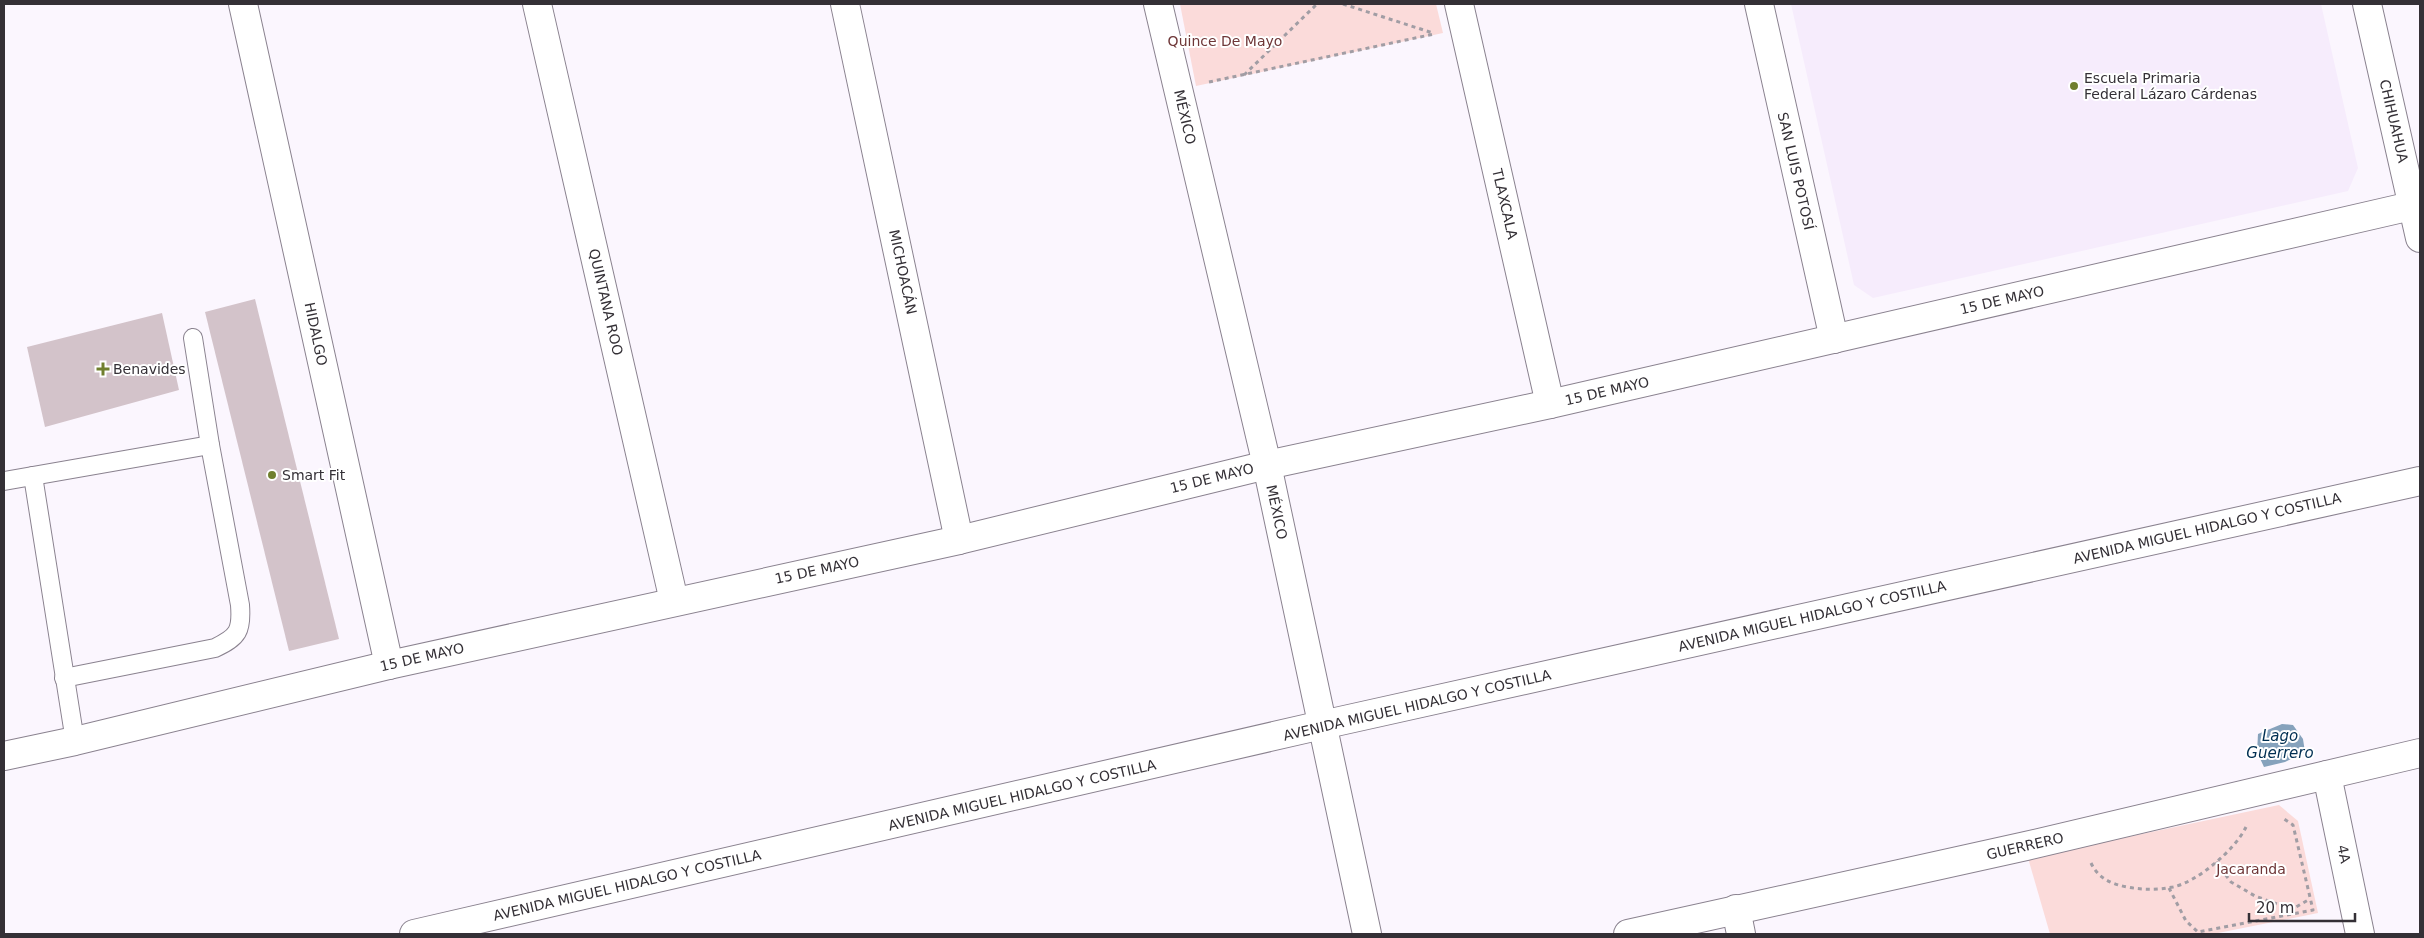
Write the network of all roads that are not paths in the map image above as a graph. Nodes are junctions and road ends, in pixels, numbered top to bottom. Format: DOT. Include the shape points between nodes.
graph roads {
  1 [pos="243,4"];
  2 [pos="537,4"];
  3 [pos="845,4"];
  4 [pos="1158,4"];
  5 [pos="1459,4"];
  6 [pos="1758,4"];
  7 [pos="2367,4"];
  8 [pos="2417,205"];
  9 [pos="2420,238"];
  10 [pos="193,338"];
  11 [pos="1834,339"];
  12 [pos="1550,404"];
  13 [pos="210,445"];
  14 [pos="1267,465"];
  15 [pos="32,476"];
  16 [pos="2420,480"];
  17 [pos="4,481"];
  18 [pos="959,540"];
  19 [pos="674,601"];
  20 [pos="389,665"];
  21 [pos="64,678"];
  22 [pos="1322,726"];
  23 [pos="75,741"];
  24 [pos="2420,753"];
  25 [pos="4,756"];
  26 [pos="2327,775"];
  27 [pos="1738,922"];
  28 [pos="414,934"];
  29 [pos="1367,934"];
  30 [pos="1628,934"];
  31 [pos="2360,934"];
  1 -- 20 [label="street, HIDALGO"];
  2 -- 19 [label="street, QUINTANA ROO"];
  3 -- 18 [label="street, MICHOACÁN"];
  4 -- 14 [label="street, MÉXICO"];
  5 -- 12 [label="street, TLAXCALA"];
  6 -- 11 [label="street, SAN LUIS POTOSÍ"];
  7 -- 8 [label="street, CHIHUAHUA"];
  8 -- 9 [label="street, CHIHUAHUA"];
  8 -- 11 [label="street, 15 DE MAYO"];
  10 -- 13 [label="lane"];
  11 -- 12 [label="street, 15 DE MAYO"];
  12 -- 14 [label="street, 15 DE MAYO"];
  13 -- 15 [label="lane"];
  13 -- 21 [label="lane" via="240,605 242,620 238,632 231,641 215,648"];
  14 -- 18 [label="street, 15 DE MAYO"];
  14 -- 22 [label="street, MÉXICO"];
  15 -- 17 [label="lane"];
  15 -- 21 [label="lane"];
  16 -- 22 [label="street, AVENIDA MIGUEL HIDALGO Y COSTILLA"];
  18 -- 19 [label="street, 15 DE MAYO"];
  19 -- 20 [label="street, 15 DE MAYO"];
  20 -- 23 [label="street, 15 DE MAYO"];
  21 -- 23 [label="lane"];
  22 -- 28 [label="street, AVENIDA MIGUEL HIDALGO Y COSTILLA"];
  22 -- 29 [label="street, MÉXICO"];
  23 -- 25 [label="street, 15 DE MAYO"];
  24 -- 26 [label="street, GUERRERO"];
  26 -- 27 [label="street, GUERRERO" via="2026,846"];
  26 -- 31 [label="street, 4A"];
  27 -- 30 [label="street, GUERRERO"];
}
